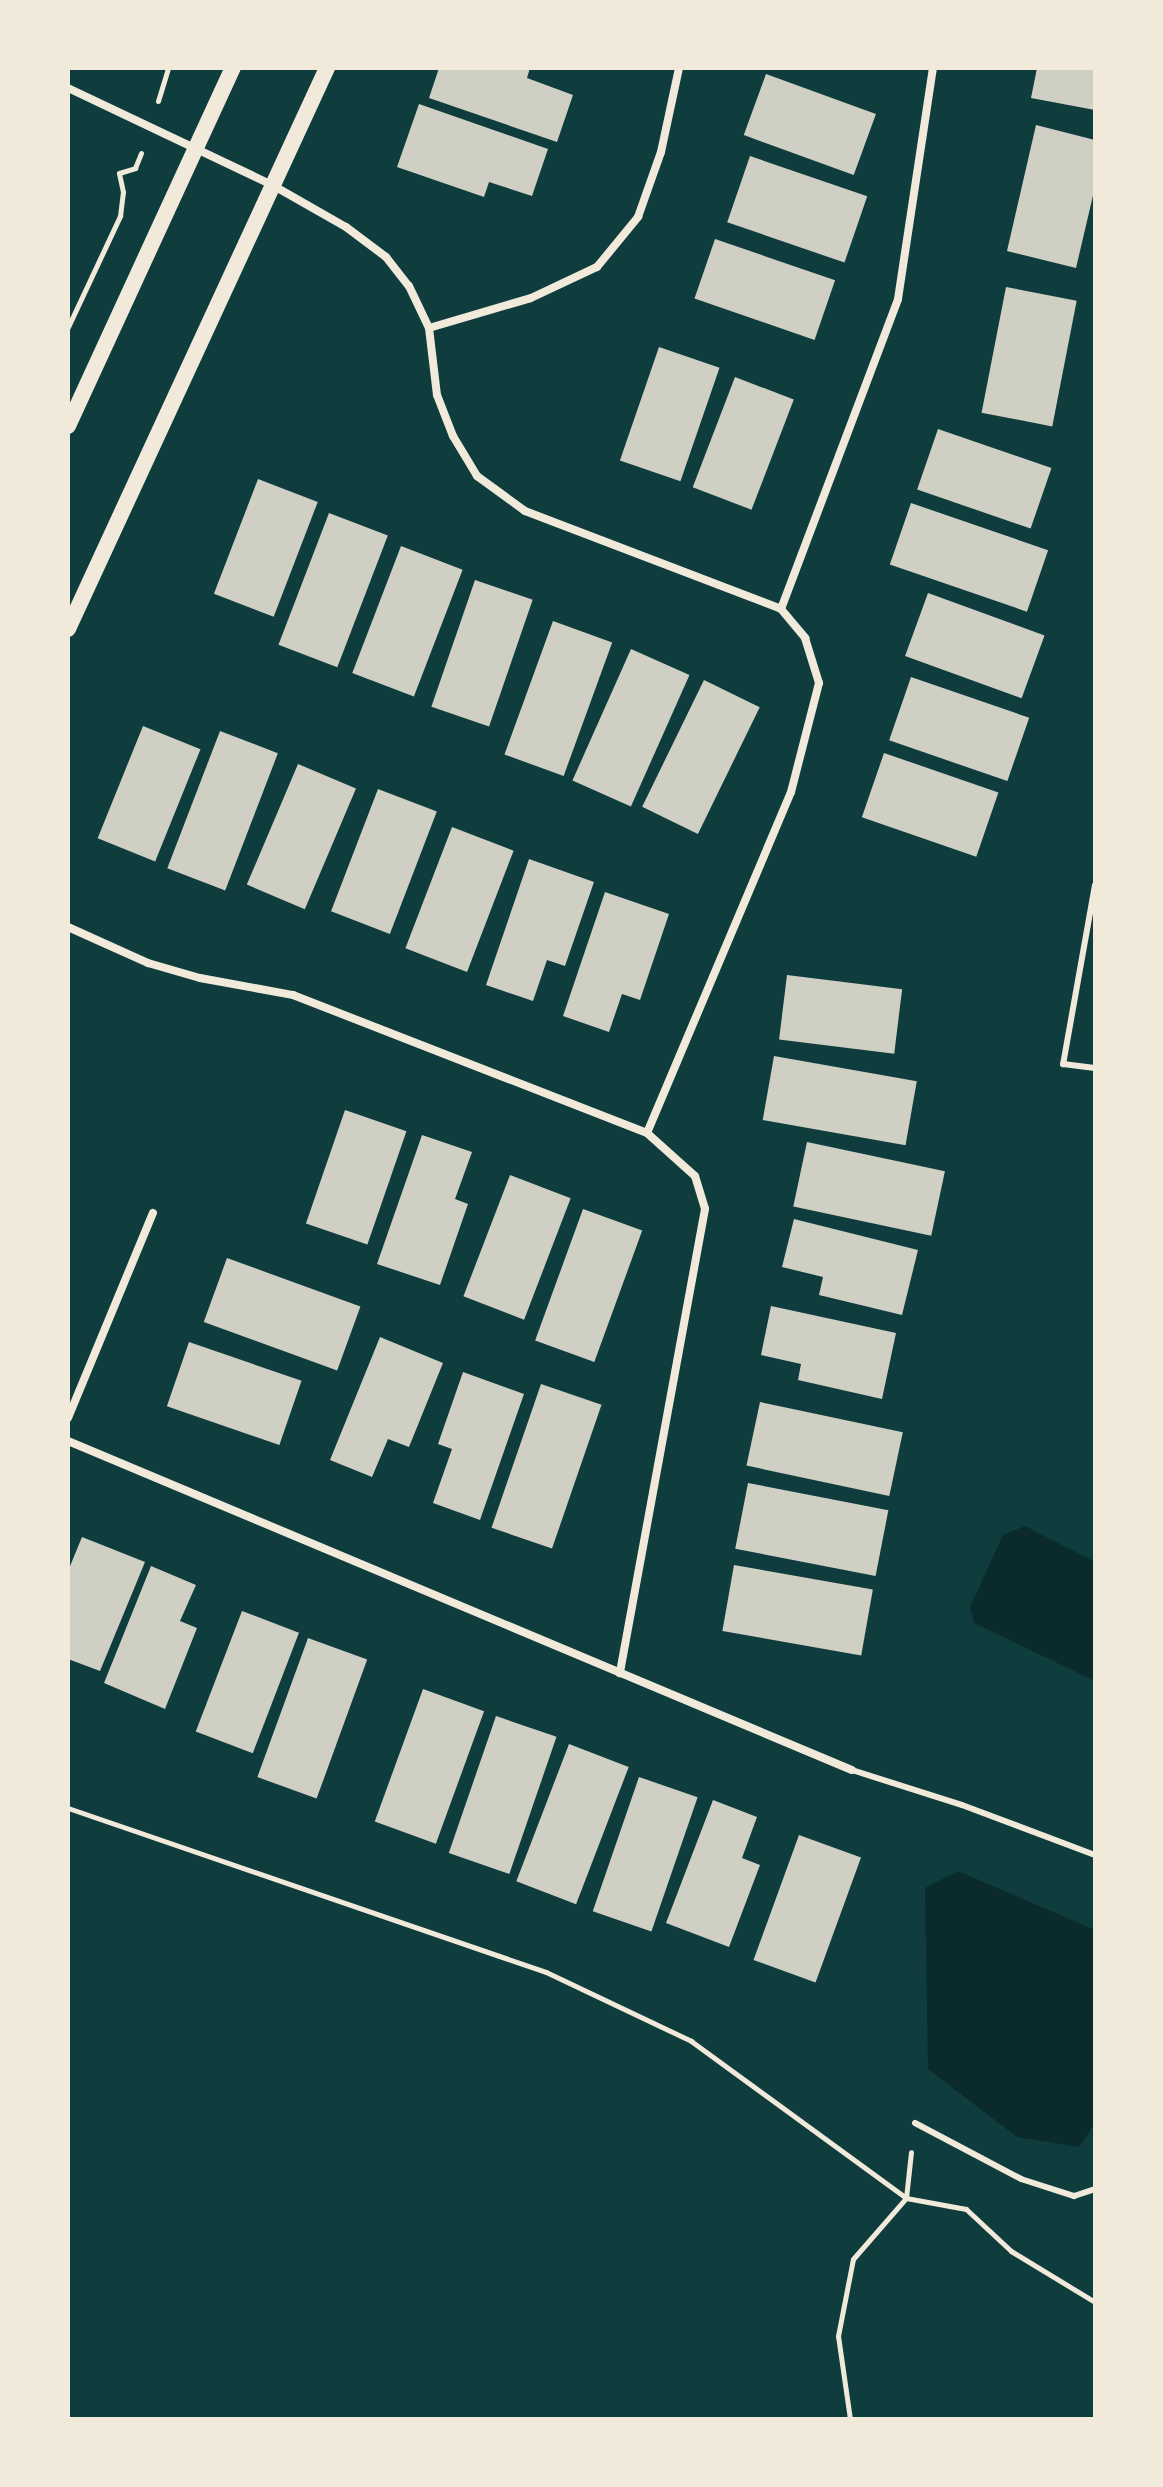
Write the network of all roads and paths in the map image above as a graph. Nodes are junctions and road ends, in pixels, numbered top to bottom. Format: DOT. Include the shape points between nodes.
graph roads {
  1 [pos="168,68"];
  2 [pos="233,68"];
  3 [pos="327,68"];
  4 [pos="679,68"];
  5 [pos="933,68"];
  6 [pos="68,88"];
  7 [pos="150,127"];
  8 [pos="195,148"];
  9 [pos="274,186"];
  10 [pos="68,327"];
  11 [pos="429,328"];
  12 [pos="68,426"];
  13 [pos="781,609"];
  14 [pos="68,629"];
  15 [pos="1095,885"];
  16 [pos="1093,912"];
  17 [pos="68,927"];
  18 [pos="1095,1068"];
  19 [pos="647,1133"];
  20 [pos="153,1213"];
  21 [pos="68,1418"];
  22 [pos="68,1441"];
  23 [pos="620,1673"];
  24 [pos="852,1770"];
  25 [pos="68,1808"];
  26 [pos="1095,1855"];
  27 [pos="915,2123"];
  28 [pos="1095,2189"];
  29 [pos="906,2198"];
  30 [pos="1095,2302"];
  31 [pos="850,2419"];
  1 -- 7 [label="path"];
  2 -- 8 [label="main road"];
  3 -- 9 [label="main road"];
  4 -- 11 [label="street" via="661,152 638,217 597,267 531,298"];
  5 -- 13 [label="street" via="898,299"];
  6 -- 7 [label="street"];
  7 -- 8 [label="street"];
  7 -- 10 [label="path" via="135,168 119,173 120,216"];
  8 -- 9 [label="street"];
  8 -- 12 [label="main road"];
  9 -- 11 [label="street" via="386,257 409,286"];
  9 -- 14 [label="main road"];
  11 -- 13 [label="street" via="437,395 477,476 525,511"];
  13 -- 19 [label="street" via="805,638 819,683 791,792"];
  15 -- 16 [label="lane"];
  16 -- 18 [label="lane" via="1063,1064"];
  17 -- 19 [label="street" via="148,963 293,995"];
  19 -- 23 [label="street" via="695,1176 705,1209"];
  20 -- 21 [label="street"];
  22 -- 23 [label="street"];
  23 -- 24 [label="street"];
  24 -- 26 [label="lane"];
  25 -- 29 [label="path" via="546,1972 691,2041"];
  27 -- 28 [label="lane" via="1021,2179 1074,2196"];
  27 -- 29 [label="path"];
  29 -- 30 [label="path" via="966,2209 1011,2251"];
  29 -- 31 [label="path" via="853,2259 838,2336"];
}
